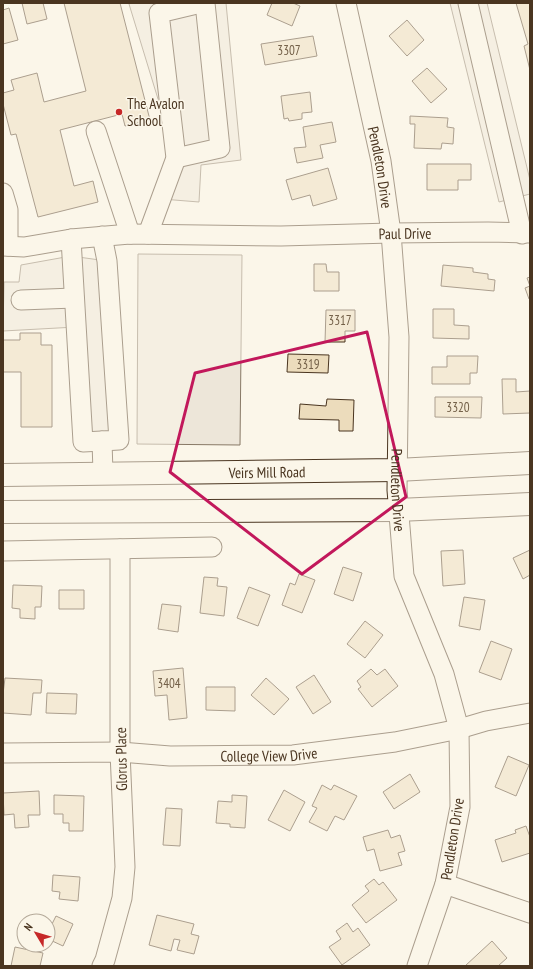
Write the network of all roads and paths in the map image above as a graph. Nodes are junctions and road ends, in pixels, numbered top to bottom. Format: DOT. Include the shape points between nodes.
graph roads {
  1 [pos="201,3"];
  2 [pos="205,3"];
  3 [pos="346,3"];
  4 [pos="468,3"];
  5 [pos="96,131"];
  6 [pos="176,158"];
  7 [pos="3,193"];
  8 [pos="391,233"];
  9 [pos="139,234"];
  10 [pos="526,234"];
  11 [pos="102,236"];
  12 [pos="71,239"];
  13 [pos="6,246"];
  14 [pos="74,298"];
  15 [pos="21,300"];
  16 [pos="102,441"];
  17 [pos="530,463"];
  18 [pos="397,470"];
  19 [pos="103,473"];
  20 [pos="3,475"];
  21 [pos="530,504"];
  22 [pos="398,510"];
  23 [pos="3,512"];
  24 [pos="212,547"];
  25 [pos="120,549"];
  26 [pos="3,551"];
  27 [pos="530,714"];
  28 [pos="459,729"];
  29 [pos="120,752"];
  30 [pos="3,753"];
  31 [pos="445,884"];
  32 [pos="530,913"];
  33 [pos="102,966"];
  34 [pos="417,966"];
  1 -- 6 [label="street" via="159,13"];
  2 -- 6 [label="street" via="220,148"];
  3 -- 8 [label="street, Pendleton Drive" via="381,161"];
  4 -- 10 [label="street"];
  5 -- 9 [label="street"];
  6 -- 9 [label="street"];
  7 -- 13 [label="street" via="8,210"];
  8 -- 9 [label="street, Paul Drive" via="281,236"];
  8 -- 10 [label="street, Paul Drive"];
  8 -- 18 [label="street, Pendleton Drive" via="399,337"];
  9 -- 11 [label="street, Paul Drive"];
  11 -- 12 [label="street, Paul Drive"];
  11 -- 16 [label="street" via="107,261 119,440"];
  12 -- 13 [label="street, Paul Drive" via="24,247"];
  12 -- 14 [label="street"];
  14 -- 15 [label="street"];
  14 -- 16 [label="street" via="83,442"];
  16 -- 19 [label="street"];
  17 -- 18 [label="main road, Veirs Mill Road"];
  18 -- 19 [label="main road, Veirs Mill Road"];
  18 -- 22 [label="street, Pendleton Drive"];
  19 -- 20 [label="main road, Veirs Mill Road"];
  21 -- 22 [label="main road"];
  22 -- 23 [label="main road"];
  22 -- 28 [label="street, Pendleton Drive" via="404,576 444,674"];
  24 -- 25 [label="street"];
  25 -- 26 [label="street"];
  25 -- 29 [label="street, Glorus Place"];
  27 -- 28 [label="street, College View Drive" via="486,721"];
  28 -- 29 [label="street, College View Drive" via="395,742 293,755 170,756"];
  28 -- 31 [label="street, Pendleton Drive" via="460,807"];
  29 -- 30 [label="street, College View Drive"];
  29 -- 33 [label="street, Glorus Place" via="125,867 122,898"];
  31 -- 32 [label="street"];
  31 -- 34 [label="street, Pendleton Drive"];
}
